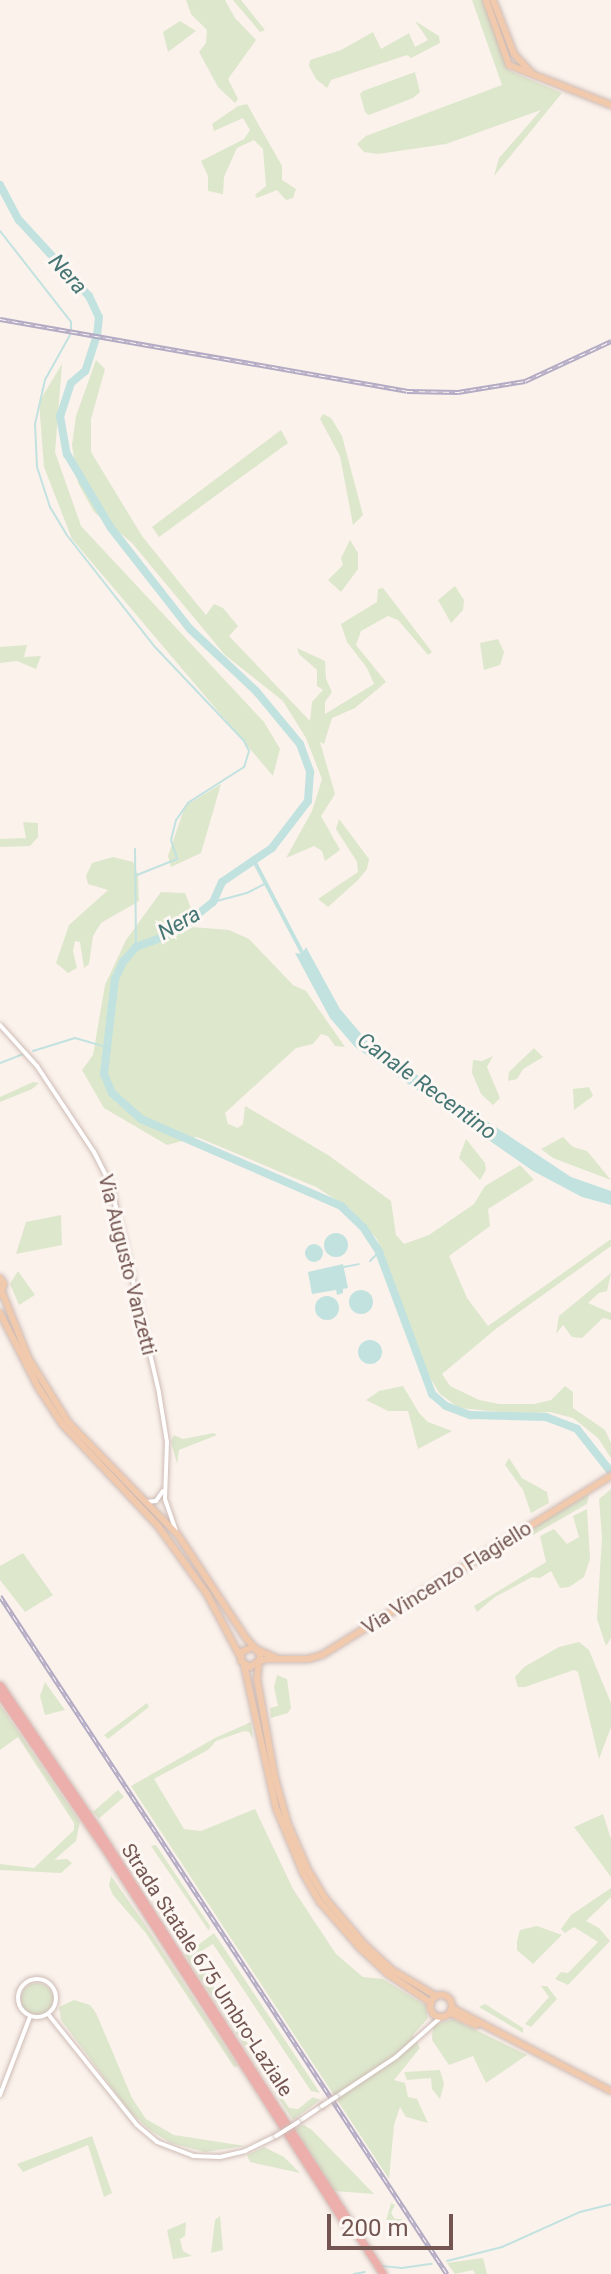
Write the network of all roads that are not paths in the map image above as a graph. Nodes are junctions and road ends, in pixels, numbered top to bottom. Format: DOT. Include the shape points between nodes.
graph roads {
  1 [pos="486,0"];
  2 [pos="493,0"];
  3 [pos="537,78"];
  4 [pos="611,105"];
  5 [pos="0,1025"];
  6 [pos="0,1278"];
  7 [pos="1,1293"];
  8 [pos="0,1313"];
  9 [pos="611,1476"];
  10 [pos="165,1489"];
  11 [pos="144,1502"];
  12 [pos="178,1535"];
  13 [pos="168,1540"];
  14 [pos="256,1649"];
  15 [pos="240,1656"];
  16 [pos="276,1658"];
  17 [pos="259,1661"];
  18 [pos="244,1665"];
  19 [pos="0,1685"];
  20 [pos="0,1695"];
  21 [pos="436,1996"];
  22 [pos="431,2007"];
  23 [pos="451,2010"];
  24 [pos="48,2014"];
  25 [pos="30,2017"];
  26 [pos="441,2017"];
  27 [pos="432,2022"];
  28 [pos="611,2091"];
  29 [pos="0,2095"];
  30 [pos="380,2274"];
  1 -- 3 [label="main road" via="509,65"];
  2 -- 3 [label="main road" via="514,54"];
  3 -- 4 [label="main road"];
  5 -- 10 [label="street, Via Augusto Vanzetti" via="37,1066 111,1186 159,1393 167,1442"];
  6 -- 7 [label="main road"];
  7 -- 11 [label="main road" via="48,1394"];
  8 -- 13 [label="main road" via="62,1424"];
  9 -- 16 [label="main road, Via Vincenzo Flagiello" via="328,1652 308,1659"];
  10 -- 11 [label="street" via="156,1501"];
  10 -- 12 [label="street, Via Augusto Vanzetti" via="166,1509"];
  11 -- 12 [label="main road"];
  12 -- 13 [label="main road"];
  12 -- 14 [label="main road"];
  13 -- 15 [label="main road" via="207,1594"];
  14 -- 15 [label="main road" via="246,1648"];
  14 -- 16 [label="main road, Via Vincenzo Flagiello"];
  14 -- 17 [label="main road"];
  15 -- 18 [label="main road"];
  16 -- 17 [label="main road, Via Vincenzo Flagiello"];
  17 -- 18 [label="main road" via="253,1667"];
  17 -- 21 [label="main road" via="257,1679 275,1778 308,1870 364,1944 392,1970"];
  18 -- 22 [label="main road" via="276,1808 303,1873 320,1902 360,1948"];
  19 -- 30 [label="highway, Strada Statale 675 Umbro-Laziale"];
  20 -- 30 [label="highway, Strada Statale 675 Umbro-Laziale"];
  21 -- 22 [label="main road"];
  21 -- 23 [label="main road" via="449,1998"];
  22 -- 26 [label="main road"];
  22 -- 27 [label="street"];
  23 -- 26 [label="main road"];
  23 -- 28 [label="main road"];
  24 -- 25 [label="street"];
  24 -- 25 [label="street" via="56,1993 48,1982 35,1979 17,1996 19,2007"];
  24 -- 27 [label="street, bridge" via="152,2138 193,2156 220,2157 245,2151 298,2122 396,2057"];
  25 -- 29 [label="street"];
  26 -- 27 [label="street"];
}
